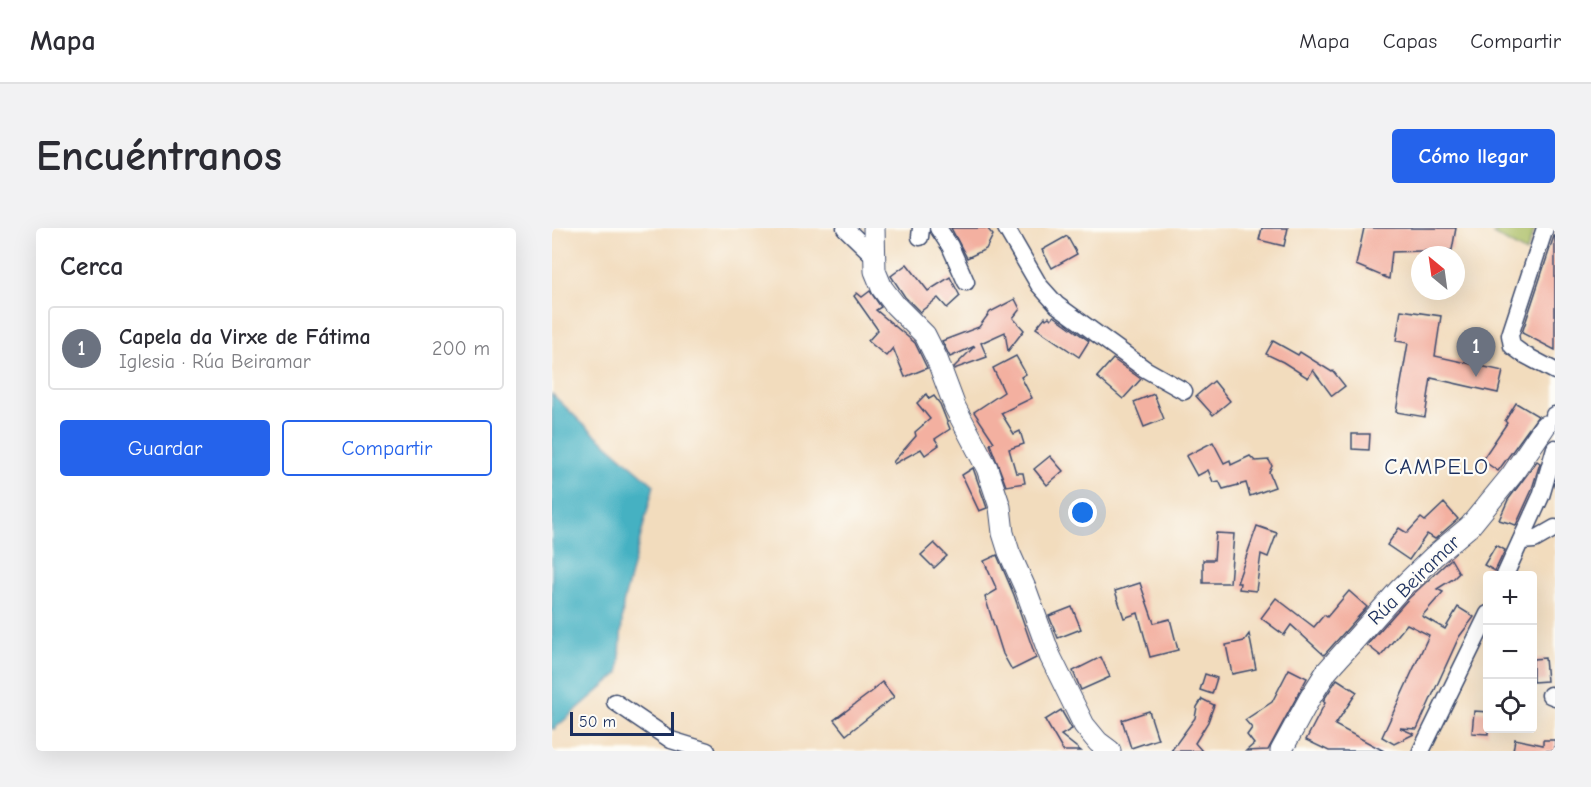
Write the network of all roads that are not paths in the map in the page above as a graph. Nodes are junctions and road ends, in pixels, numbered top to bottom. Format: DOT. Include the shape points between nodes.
graph roads {
  1 [pos="845,228"];
  2 [pos="874,228"];
  3 [pos="938,228"];
  4 [pos="1006,228"];
  5 [pos="1545,228"];
  6 [pos="875,258"];
  7 [pos="966,282"];
  8 [pos="1555,371"];
  9 [pos="1184,391"];
  10 [pos="1552,417"];
  11 [pos="1555,448"];
  12 [pos="1555,528"];
  13 [pos="1521,541"];
  14 [pos="1507,571"];
  15 [pos="1483,624"];
  16 [pos="615,702"];
  17 [pos="707,751"];
  18 [pos="1110,751"];
  19 [pos="1281,751"];
  20 [pos="1421,751"];
  1 -- 6 [label="street"];
  2 -- 6 [label="street"];
  3 -- 7 [label="street"];
  4 -- 9 [label="street" via="1039,285 1057,305 1145,369"];
  5 -- 8 [label="street" via="1510,335 1512,346"];
  6 -- 18 [label="street" via="882,288 925,334 955,407 987,468 1009,552 1050,656 1084,725"];
  10 -- 19 [label="street, Rúa Beiramar" via="1470,526 1400,589 1327,671"];
  11 -- 13 [label="street" via="1541,496"];
  12 -- 13 [label="street" via="1534,540"];
  13 -- 14 [label="street"];
  15 -- 20 [label="street"];
  16 -- 17 [label="street" via="671,740"];
}
